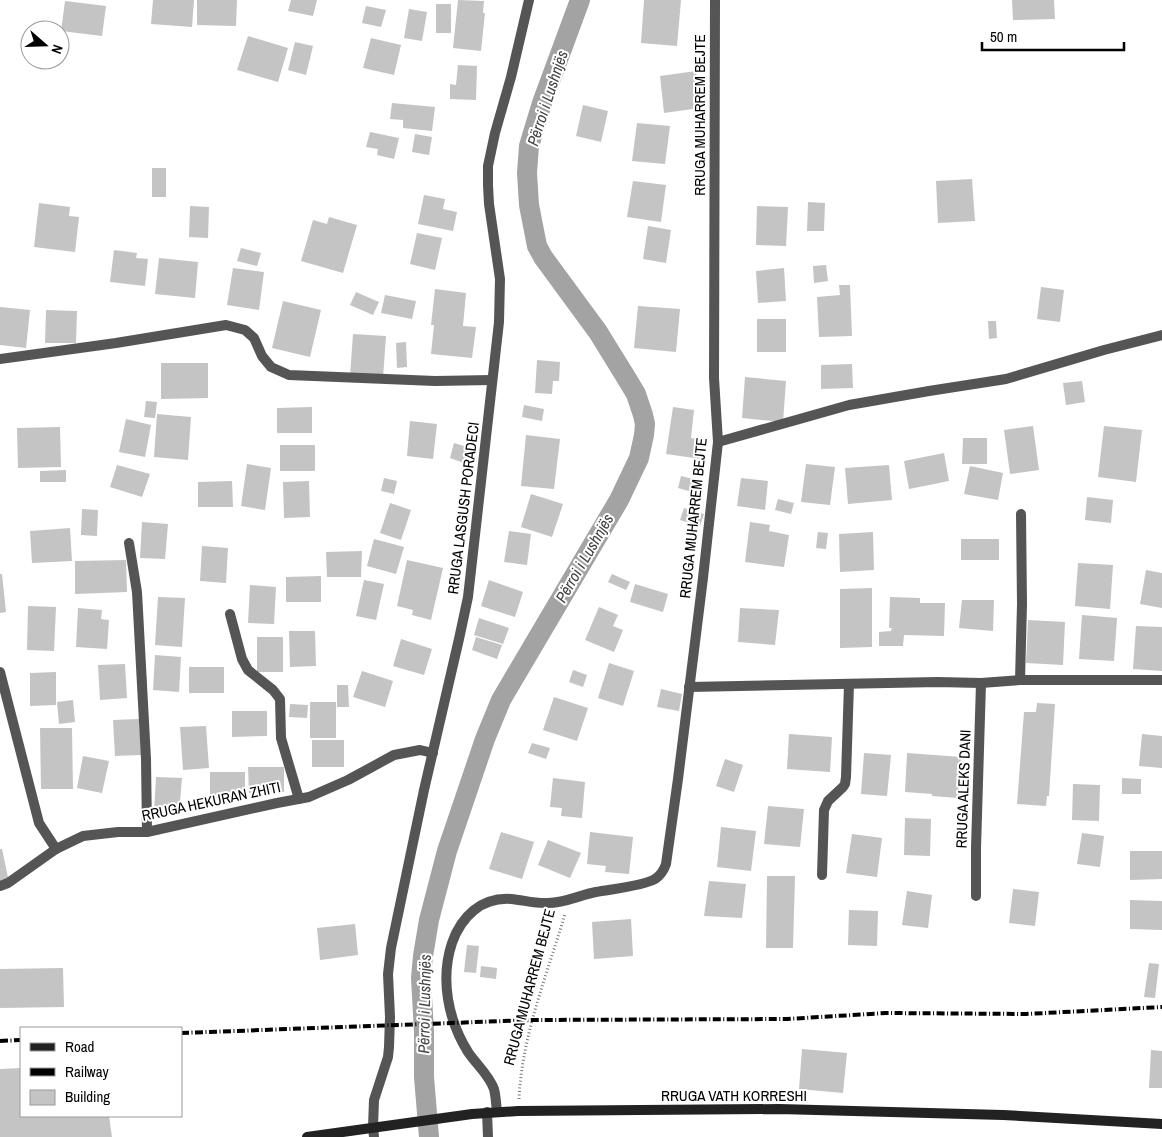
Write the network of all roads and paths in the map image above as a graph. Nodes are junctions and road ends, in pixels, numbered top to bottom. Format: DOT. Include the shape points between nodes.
graph roads {
  1 [pos="529,0"];
  2 [pos="715,0"];
  3 [pos="1162,335"];
  4 [pos="0,359"];
  5 [pos="492,380"];
  6 [pos="718,442"];
  7 [pos="1021,514"];
  8 [pos="129,543"];
  9 [pos="230,614"];
  10 [pos="0,672"];
  11 [pos="1020,680"];
  12 [pos="1162,680"];
  13 [pos="981,683"];
  14 [pos="849,684"];
  15 [pos="689,687"];
  16 [pos="433,753"];
  17 [pos="299,799"];
  18 [pos="147,832"];
  19 [pos="56,849"];
  20 [pos="822,875"];
  21 [pos="0,886"];
  22 [pos="976,896"];
  23 [pos="564,901"];
  24 [pos="492,1112"];
  25 [pos="518,1112"];
  26 [pos="1162,1124"];
  27 [pos="373,1132"];
  28 [pos="306,1137"];
  29 [pos="488,1137"];
  1 -- 5 [label="street, RRUGA LASGUSH PORADECI" via="488,166 489,204 500,279"];
  2 -- 6 [label="street, RRUGA MUHARREM BEJTE" via="714,378"];
  3 -- 6 [label="street" via="1006,379 849,405"];
  4 -- 5 [label="street" via="226,325 245,330 254,338 262,356 272,367 289,375"];
  5 -- 16 [label="street, RRUGA LASGUSH PORADECI" via="468,597"];
  6 -- 15 [label="street, RRUGA MUHARREM BEJTE"];
  7 -- 11 [label="street"];
  8 -- 18 [label="street" via="137,592"];
  9 -- 17 [label="street" via="248,670 280,699 281,738"];
  10 -- 19 [label="street" via="39,823"];
  11 -- 12 [label="street"];
  11 -- 13 [label="street"];
  13 -- 14 [label="street"];
  13 -- 22 [label="street, RRUGA ALEKS DANI"];
  14 -- 15 [label="street"];
  14 -- 20 [label="street" via="846,777 845,784 828,801 824,810"];
  15 -- 23 [label="street, RRUGA MUHARREM BEJTE" via="664,869 652,881"];
  16 -- 17 [label="street, RRUGA HEKURAN ZHITI" via="420,750 394,755 348,780"];
  16 -- 27 [label="street, RRUGA LASGUSH PORADECI" via="391,948 389,1047 374,1100"];
  17 -- 18 [label="street, RRUGA HEKURAN ZHITI"];
  18 -- 19 [label="street, RRUGA HEKURAN ZHITI" via="83,836"];
  19 -- 21 [label="street, RRUGA HEKURAN ZHITI"];
  23 -- 24 [label="street, RRUGA MUHARREM BEJTE" via="544,903 504,899 488,902 461,923 452,944 446,979 451,1014 469,1053 492,1085 495,1095"];
  23 -- 25 [label="path, RRUGA MUHARREM BEJTE" via="565,912 526,1046"];
  24 -- 25 [label="main road, RRUGA VATH KORRESHI"];
  24 -- 27 [label="main road, RRUGA VATH KORRESHI" via="390,1124"];
  24 -- 29 [label="street, RRUGA MUHARREM BEJTE"];
  25 -- 26 [label="main road, RRUGA VATH KORRESHI" via="779,1109 1003,1115"];
  27 -- 28 [label="main road, RRUGA VATH KORRESHI"];
}
